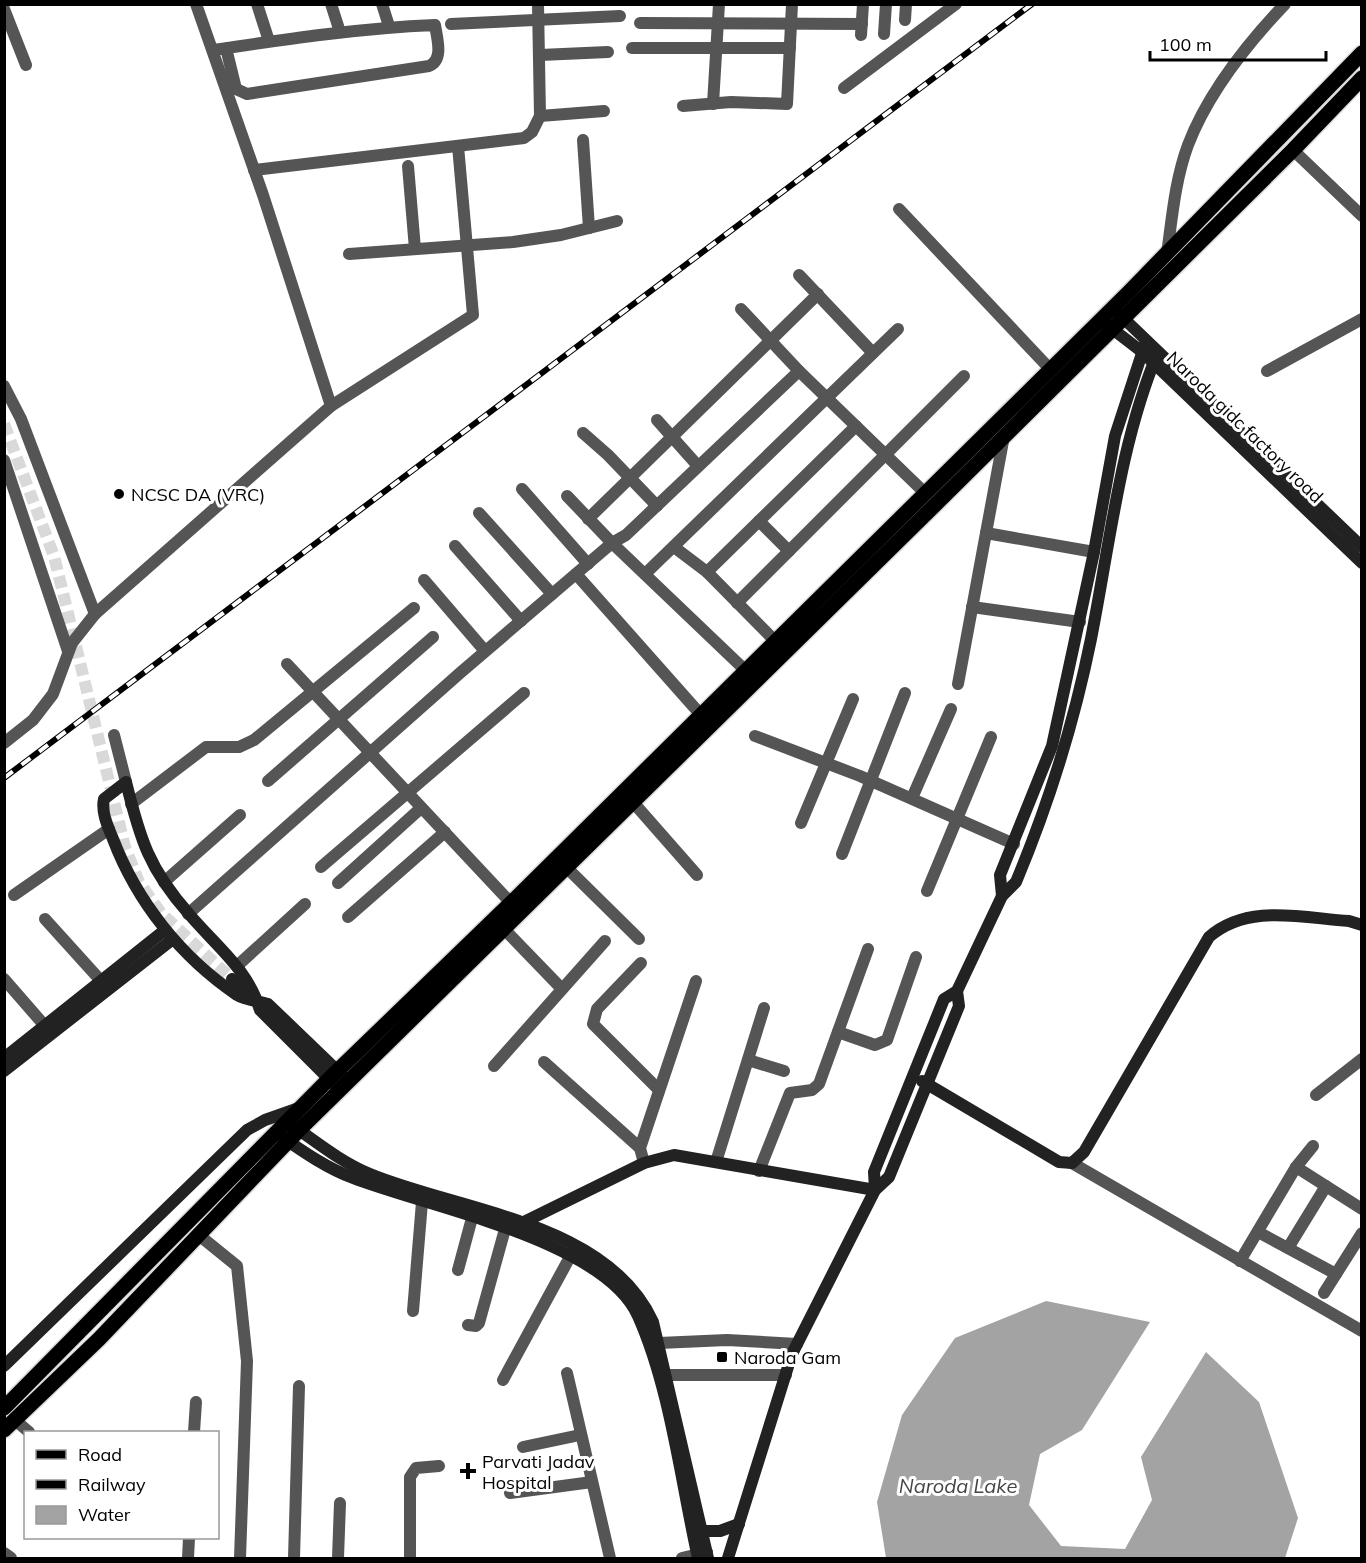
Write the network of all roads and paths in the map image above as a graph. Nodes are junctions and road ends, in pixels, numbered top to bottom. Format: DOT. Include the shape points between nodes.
graph roads {
  1 [pos="196,4"];
  2 [pos="257,4"];
  3 [pos="331,4"];
  4 [pos="382,4"];
  5 [pos="538,4"];
  6 [pos="719,4"];
  7 [pos="792,4"];
  8 [pos="863,4"];
  9 [pos="886,4"];
  10 [pos="906,4"];
  11 [pos="956,4"];
  12 [pos="1285,4"];
  13 [pos="4,9"];
  14 [pos="620,16"];
  15 [pos="538,18"];
  16 [pos="905,20"];
  17 [pos="718,22"];
  18 [pos="640,23"];
  19 [pos="451,24"];
  20 [pos="791,24"];
  21 [pos="389,27"];
  22 [pos="340,32"];
  23 [pos="884,34"];
  24 [pos="269,41"];
  25 [pos="717,46"];
  26 [pos="632,48"];
  27 [pos="790,48"];
  28 [pos="219,49"];
  29 [pos="608,52"];
  30 [pos="1362,53"];
  31 [pos="540,55"];
  32 [pos="26,64"];
  33 [pos="1362,78"];
  34 [pos="844,88"];
  35 [pos="713,104"];
  36 [pos="683,106"];
  37 [pos="604,111"];
  38 [pos="540,116"];
  39 [pos="583,140"];
  40 [pos="458,146"];
  41 [pos="1293,150"];
  42 [pos="408,166"];
  43 [pos="254,170"];
  44 [pos="898,209"];
  45 [pos="1362,216"];
  46 [pos="617,221"];
  47 [pos="589,228"];
  48 [pos="467,244"];
  49 [pos="415,249"];
  50 [pos="349,254"];
  51 [pos="1167,254"];
  52 [pos="799,275"];
  53 [pos="818,294"];
  54 [pos="741,309"];
  55 [pos="1112,318"];
  56 [pos="1362,319"];
  57 [pos="897,329"];
  58 [pos="770,340"];
  59 [pos="1144,346"];
  60 [pos="873,353"];
  61 [pos="1155,357"];
  62 [pos="1050,369"];
  63 [pos="799,371"];
  64 [pos="1267,371"];
  65 [pos="964,376"];
  66 [pos="4,386"];
  67 [pos="828,398"];
  68 [pos="331,406"];
  69 [pos="657,420"];
  70 [pos="856,426"];
  71 [pos="583,434"];
  72 [pos="1004,436"];
  73 [pos="673,438"];
  74 [pos="885,454"];
  75 [pos="4,460"];
  76 [pos="698,466"];
  77 [pos="632,478"];
  78 [pos="522,489"];
  79 [pos="924,492"];
  80 [pos="567,496"];
  81 [pos="657,506"];
  82 [pos="479,513"];
  83 [pos="588,519"];
  84 [pos="759,521"];
  85 [pos="986,533"];
  86 [pos="612,543"];
  87 [pos="455,546"];
  88 [pos="674,547"];
  89 [pos="1362,547"];
  90 [pos="789,550"];
  91 [pos="1094,552"];
  92 [pos="1362,563"];
  93 [pos="588,564"];
  94 [pos="706,572"];
  95 [pos="576,574"];
  96 [pos="645,574"];
  97 [pos="424,580"];
  98 [pos="552,594"];
  99 [pos="737,603"];
  100 [pos="972,607"];
  101 [pos="414,608"];
  102 [pos="95,614"];
  103 [pos="521,621"];
  104 [pos="1080,622"];
  105 [pos="433,637"];
  106 [pos="776,642"];
  107 [pos="68,651"];
  108 [pos="485,651"];
  109 [pos="287,664"];
  110 [pos="745,670"];
  111 [pos="958,684"];
  112 [pos="313,692"];
  113 [pos="524,693"];
  114 [pos="905,693"];
  115 [pos="853,699"];
  116 [pos="951,709"];
  117 [pos="701,715"];
  118 [pos="339,721"];
  119 [pos="114,735"];
  120 [pos="755,735"];
  121 [pos="991,737"];
  122 [pos="4,742"];
  123 [pos="369,753"];
  124 [pos="828,763"];
  125 [pos="268,781"];
  126 [pos="871,781"];
  127 [pos="126,782"];
  128 [pos="406,793"];
  129 [pos="912,798"];
  130 [pos="632,801"];
  131 [pos="131,804"];
  132 [pos="421,808"];
  133 [pos="240,815"];
  134 [pos="957,817"];
  135 [pos="801,823"];
  136 [pos="109,829"];
  137 [pos="445,832"];
  138 [pos="1014,844"];
  139 [pos="842,854"];
  140 [pos="565,866"];
  141 [pos="321,867"];
  142 [pos="698,875"];
  143 [pos="164,882"];
  144 [pos="338,883"];
  145 [pos="927,891"];
  146 [pos="14,895"];
  147 [pos="1002,896"];
  148 [pos="512,903"];
  149 [pos="305,904"];
  150 [pos="188,914"];
  151 [pos="348,917"];
  152 [pos="45,919"];
  153 [pos="1362,925"];
  154 [pos="503,928"];
  155 [pos="169,934"];
  156 [pos="639,939"];
  157 [pos="605,940"];
  158 [pos="868,949"];
  159 [pos="916,957"];
  160 [pos="641,963"];
  161 [pos="237,966"];
  162 [pos="4,979"];
  163 [pos="232,979"];
  164 [pos="696,981"];
  165 [pos="102,982"];
  166 [pos="562,989"];
  167 [pos="957,991"];
  168 [pos="257,1000"];
  169 [pos="765,1008"];
  170 [pos="45,1026"];
  171 [pos="838,1032"];
  172 [pos="4,1058"];
  173 [pos="1362,1059"];
  174 [pos="748,1060"];
  175 [pos="544,1062"];
  176 [pos="494,1066"];
  177 [pos="4,1071"];
  178 [pos="784,1071"];
  179 [pos="913,1075"];
  180 [pos="339,1080"];
  181 [pos="927,1084"];
  182 [pos="659,1090"];
  183 [pos="1316,1095"];
  184 [pos="299,1108"];
  185 [pos="281,1127"];
  186 [pos="294,1136"];
  187 [pos="1313,1146"];
  188 [pos="640,1148"];
  189 [pos="716,1162"];
  190 [pos="1072,1162"];
  191 [pos="644,1163"];
  192 [pos="1296,1167"];
  193 [pos="759,1171"];
  194 [pos="1326,1186"];
  195 [pos="875,1190"];
  196 [pos="422,1202"];
  197 [pos="1362,1209"];
  198 [pos="472,1218"];
  199 [pos="514,1228"];
  200 [pos="1258,1232"];
  201 [pos="1362,1233"];
  202 [pos="200,1236"];
  203 [pos="1288,1248"];
  204 [pos="572,1255"];
  205 [pos="1240,1261"];
  206 [pos="458,1270"];
  207 [pos="1336,1274"];
  208 [pos="1324,1293"];
  209 [pos="413,1311"];
  210 [pos="468,1325"];
  211 [pos="1362,1331"];
  212 [pos="659,1343"];
  213 [pos="797,1344"];
  214 [pos="4,1366"];
  215 [pos="567,1373"];
  216 [pos="668,1375"];
  217 [pos="786,1375"];
  218 [pos="504,1380"];
  219 [pos="299,1386"];
  220 [pos="196,1402"];
  221 [pos="6,1404"];
  222 [pos="10,1425"];
  223 [pos="26,1431"];
  224 [pos="194,1431"];
  225 [pos="580,1435"];
  226 [pos="523,1447"];
  227 [pos="439,1466"];
  228 [pos="592,1482"];
  229 [pos="510,1493"];
  230 [pos="340,1503"];
  231 [pos="739,1524"];
  232 [pos="702,1531"];
  233 [pos="189,1539"];
  234 [pos="4,1553"];
  235 [pos="702,1556"];
  236 [pos="11,1558"];
  237 [pos="188,1558"];
  238 [pos="240,1558"];
  239 [pos="294,1558"];
  240 [pos="338,1558"];
  241 [pos="410,1558"];
  242 [pos="610,1558"];
  243 [pos="682,1558"];
  244 [pos="728,1558"];
  1 -- 28 [label="street"];
  2 -- 24 [label="street"];
  3 -- 22 [label="street"];
  4 -- 21 [label="street"];
  5 -- 15 [label="street"];
  6 -- 17 [label="street"];
  7 -- 20 [label="street"];
  8 -- 20 [label="street" via="862,30"];
  9 -- 23 [label="street"];
  10 -- 16 [label="street"];
  11 -- 34 [label="street"];
  12 -- 51 [label="street" via="1216,89 1188,145 1175,189"];
  13 -- 32 [label="street"];
  14 -- 15 [label="street"];
  15 -- 19 [label="street"];
  15 -- 31 [label="street"];
  17 -- 18 [label="street"];
  17 -- 20 [label="street"];
  17 -- 25 [label="street"];
  20 -- 27 [label="street"];
  21 -- 22 [label="street"];
  21 -- 28 [label="street" via="435,25 436,62 247,94 236,89"];
  22 -- 24 [label="street"];
  24 -- 28 [label="street"];
  25 -- 26 [label="street"];
  25 -- 27 [label="street"];
  25 -- 35 [label="street"];
  27 -- 35 [label="street" via="787,104"];
  28 -- 43 [label="street"];
  29 -- 31 [label="street"];
  30 -- 51 [label="main road"];
  31 -- 38 [label="street"];
  33 -- 41 [label="main road"];
  35 -- 36 [label="street"];
  37 -- 38 [label="street"];
  38 -- 40 [label="street" via="524,138"];
  39 -- 47 [label="street"];
  40 -- 43 [label="street"];
  40 -- 48 [label="street"];
  41 -- 45 [label="street"];
  41 -- 55 [label="main road"];
  42 -- 49 [label="street"];
  43 -- 68 [label="street"];
  44 -- 62 [label="street"];
  46 -- 47 [label="street"];
  47 -- 48 [label="street" via="513,242"];
  48 -- 49 [label="street"];
  48 -- 68 [label="street" via="473,315"];
  49 -- 50 [label="street"];
  51 -- 55 [label="main road"];
  52 -- 53 [label="street"];
  53 -- 58 [label="street"];
  53 -- 60 [label="street"];
  54 -- 58 [label="street"];
  55 -- 59 [label="street, Naroda gidc factory road"];
  55 -- 62 [label="main road"];
  55 -- 72 [label="main road"];
  56 -- 64 [label="street"];
  57 -- 60 [label="street"];
  58 -- 63 [label="street"];
  58 -- 73 [label="street"];
  59 -- 61 [label="street, Naroda gidc factory road"];
  59 -- 91 [label="street" via="1115,436"];
  60 -- 67 [label="street"];
  61 -- 89 [label="street, Naroda gidc factory road"];
  61 -- 92 [label="street, Naroda gidc factory road"];
  61 -- 147 [label="street" via="1128,441 1064,754 1016,882"];
  62 -- 79 [label="main road"];
  63 -- 67 [label="street"];
  63 -- 76 [label="street"];
  65 -- 74 [label="street"];
  66 -- 102 [label="street" via="25,429"];
  67 -- 70 [label="street"];
  67 -- 88 [label="street"];
  68 -- 102 [label="street"];
  69 -- 73 [label="street"];
  70 -- 74 [label="street"];
  70 -- 84 [label="street"];
  71 -- 77 [label="street"];
  72 -- 85 [label="street"];
  72 -- 130 [label="main road"];
  73 -- 76 [label="street"];
  73 -- 77 [label="street"];
  74 -- 79 [label="street"];
  74 -- 90 [label="street"];
  75 -- 107 [label="street"];
  76 -- 81 [label="street"];
  77 -- 81 [label="street"];
  77 -- 83 [label="street"];
  78 -- 93 [label="street"];
  79 -- 106 [label="main road"];
  80 -- 83 [label="street"];
  81 -- 86 [label="street"];
  82 -- 98 [label="street"];
  83 -- 86 [label="street"];
  84 -- 90 [label="street"];
  84 -- 94 [label="street"];
  85 -- 91 [label="street"];
  85 -- 100 [label="street"];
  86 -- 93 [label="street"];
  86 -- 96 [label="street"];
  87 -- 103 [label="street"];
  88 -- 94 [label="street"];
  88 -- 96 [label="street"];
  90 -- 99 [label="street"];
  91 -- 104 [label="street"];
  93 -- 95 [label="street"];
  94 -- 99 [label="street"];
  95 -- 98 [label="street"];
  95 -- 117 [label="street"];
  96 -- 110 [label="street"];
  97 -- 108 [label="street"];
  98 -- 103 [label="street"];
  99 -- 106 [label="street"];
  100 -- 104 [label="street"];
  100 -- 111 [label="street"];
  101 -- 112 [label="street"];
  102 -- 107 [label="street"];
  103 -- 108 [label="street"];
  104 -- 138 [label="street" via="1052,746"];
  105 -- 118 [label="street"];
  106 -- 110 [label="main road"];
  107 -- 122 [label="street" via="53,694 33,720"];
  108 -- 123 [label="street"];
  109 -- 112 [label="street"];
  110 -- 117 [label="main road"];
  112 -- 118 [label="street"];
  112 -- 131 [label="street" via="248,744 206,747"];
  113 -- 128 [label="street"];
  114 -- 126 [label="street"];
  115 -- 124 [label="street"];
  116 -- 129 [label="street"];
  117 -- 148 [label="main road"];
  118 -- 123 [label="street"];
  118 -- 125 [label="street"];
  119 -- 127 [label="street"];
  120 -- 124 [label="street"];
  121 -- 134 [label="street"];
  123 -- 128 [label="street"];
  123 -- 150 [label="street"];
  124 -- 126 [label="street"];
  124 -- 135 [label="street"];
  126 -- 129 [label="street"];
  126 -- 139 [label="street"];
  127 -- 131 [label="street"];
  127 -- 136 [label="street" via="104,799"];
  128 -- 132 [label="street"];
  128 -- 141 [label="street"];
  129 -- 134 [label="street"];
  130 -- 140 [label="main road"];
  130 -- 142 [label="street"];
  131 -- 143 [label="street" via="143,847"];
  132 -- 137 [label="street"];
  132 -- 144 [label="street"];
  133 -- 143 [label="street"];
  134 -- 138 [label="street"];
  134 -- 145 [label="street"];
  136 -- 146 [label="street"];
  136 -- 155 [label="street" via="127,873"];
  137 -- 148 [label="street"];
  137 -- 151 [label="street"];
  138 -- 147 [label="street" via="1000,875"];
  140 -- 154 [label="main road"];
  140 -- 156 [label="street"];
  143 -- 150 [label="street"];
  147 -- 167 [label="street"];
  148 -- 180 [label="main road"];
  149 -- 161 [label="street"];
  150 -- 161 [label="street"];
  152 -- 165 [label="street"];
  153 -- 190 [label="street" via="1268,915 1247,916 1221,927 1209,937 1084,1152"];
  154 -- 166 [label="street"];
  154 -- 180 [label="main road"];
  155 -- 165 [label="street"];
  155 -- 168 [label="street" via="239,997"];
  155 -- 177 [label="street"];
  157 -- 166 [label="street"];
  158 -- 171 [label="street"];
  159 -- 171 [label="street" via="886,1040 875,1045"];
  160 -- 182 [label="street" via="597,1009 593,1024"];
  161 -- 168 [label="street" via="250,982"];
  162 -- 170 [label="street"];
  163 -- 168 [label="street"];
  164 -- 182 [label="street"];
  165 -- 170 [label="street"];
  166 -- 176 [label="street"];
  167 -- 179 [label="street" via="944,999"];
  167 -- 181 [label="street" via="959,1006"];
  168 -- 180 [label="street" via="260,1010"];
  169 -- 174 [label="street"];
  170 -- 172 [label="street"];
  171 -- 193 [label="street" via="817,1087 787,1097"];
  173 -- 183 [label="street"];
  174 -- 178 [label="street"];
  174 -- 189 [label="street"];
  175 -- 188 [label="street"];
  179 -- 181 [label="street"];
  179 -- 195 [label="street" via="874,1172"];
  180 -- 184 [label="main road"];
  180 -- 186 [label="main road"];
  181 -- 190 [label="street" via="1059,1162"];
  181 -- 195 [label="street" via="890,1177"];
  182 -- 188 [label="street"];
  184 -- 185 [label="main road"];
  184 -- 214 [label="street" via="247,1130"];
  185 -- 186 [label="street"];
  185 -- 221 [label="main road"];
  186 -- 196 [label="street" via="316,1160"];
  186 -- 199 [label="street" via="370,1174"];
  186 -- 202 [label="main road"];
  187 -- 192 [label="street"];
  188 -- 191 [label="street"];
  189 -- 191 [label="street" via="674,1155"];
  189 -- 193 [label="street"];
  190 -- 205 [label="street"];
  191 -- 199 [label="street"];
  192 -- 194 [label="street"];
  192 -- 200 [label="street"];
  193 -- 195 [label="street"];
  194 -- 197 [label="street"];
  194 -- 203 [label="street"];
  195 -- 213 [label="street"];
  196 -- 198 [label="street"];
  196 -- 209 [label="street"];
  198 -- 199 [label="street"];
  198 -- 206 [label="street"];
  199 -- 204 [label="street"];
  199 -- 210 [label="street" via="479,1323"];
  199 -- 212 [label="street" via="580,1248 613,1269 645,1304"];
  200 -- 203 [label="street"];
  200 -- 205 [label="street"];
  201 -- 207 [label="street"];
  202 -- 222 [label="main road"];
  202 -- 238 [label="street" via="237,1266 247,1361"];
  203 -- 207 [label="street"];
  204 -- 218 [label="street"];
  204 -- 235 [label="street" via="614,1284 638,1315 663,1395"];
  205 -- 211 [label="street"];
  207 -- 208 [label="street"];
  212 -- 213 [label="street" via="727,1340"];
  212 -- 216 [label="street"];
  213 -- 217 [label="street"];
  215 -- 225 [label="street"];
  216 -- 217 [label="street"];
  216 -- 232 [label="street"];
  217 -- 231 [label="street"];
  219 -- 239 [label="street"];
  220 -- 224 [label="street"];
  222 -- 223 [label="street"];
  225 -- 226 [label="street"];
  225 -- 228 [label="street"];
  227 -- 241 [label="street" via="416,1468 410,1477"];
  228 -- 229 [label="street"];
  228 -- 242 [label="street"];
  230 -- 240 [label="street"];
  231 -- 232 [label="street" via="720,1531"];
  231 -- 244 [label="street"];
  232 -- 235 [label="street"];
  233 -- 237 [label="street"];
  234 -- 236 [label="street"];
  235 -- 243 [label="street"];
}
